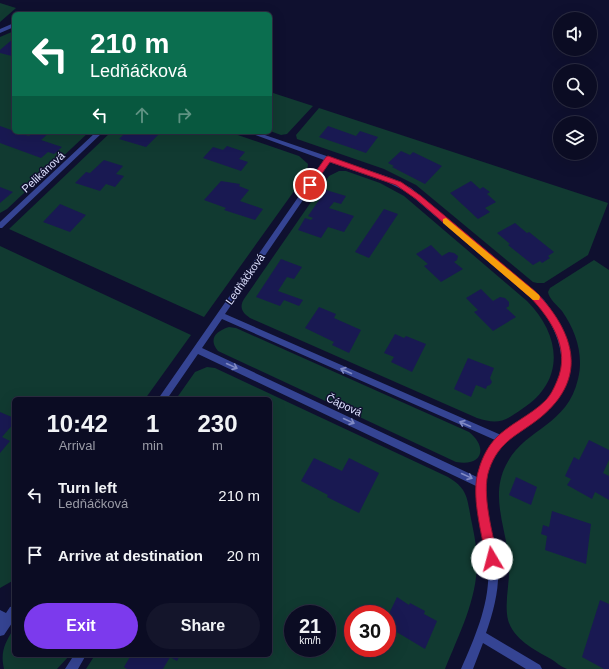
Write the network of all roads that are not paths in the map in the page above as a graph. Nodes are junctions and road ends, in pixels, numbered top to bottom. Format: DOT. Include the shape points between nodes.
graph roads {
  1 [pos="12,26"];
  2 [pos="0,31"];
  3 [pos="98,134"];
  4 [pos="256,134"];
  5 [pos="328,159"];
  6 [pos="0,226"];
  7 [pos="221,315"];
  8 [pos="196,349"];
  9 [pos="163,397"];
  10 [pos="501,440"];
  11 [pos="481,483"];
  12 [pos="7,616"];
  13 [pos="0,631"];
  14 [pos="480,636"];
  15 [pos="80,657"];
  16 [pos="71,669"];
  17 [pos="466,669"];
  18 [pos="536,669"];
  1 -- 2 [label="street"];
  3 -- 6 [label="street, Pelikánová"];
  4 -- 5 [label="street"];
  5 -- 7 [label="street, Ledňáčková"];
  5 -- 10 [label="street" via="389,180 409,190 533,294 554,319 567,352 565,374 561,384 549,403"];
  7 -- 8 [label="street, Ledňáčková"];
  10 -- 7 [label="street, one-way"];
  8 -- 9 [label="street, Ledňáčková"];
  8 -- 11 [label="street, Čápová, one-way"];
  10 -- 11 [label="street" via="493,449"];
  11 -- 14 [label="street" via="493,569 488,614"];
  12 -- 13 [label="street"];
  14 -- 17 [label="street"];
  14 -- 18 [label="street"];
  15 -- 16 [label="street"];
}
